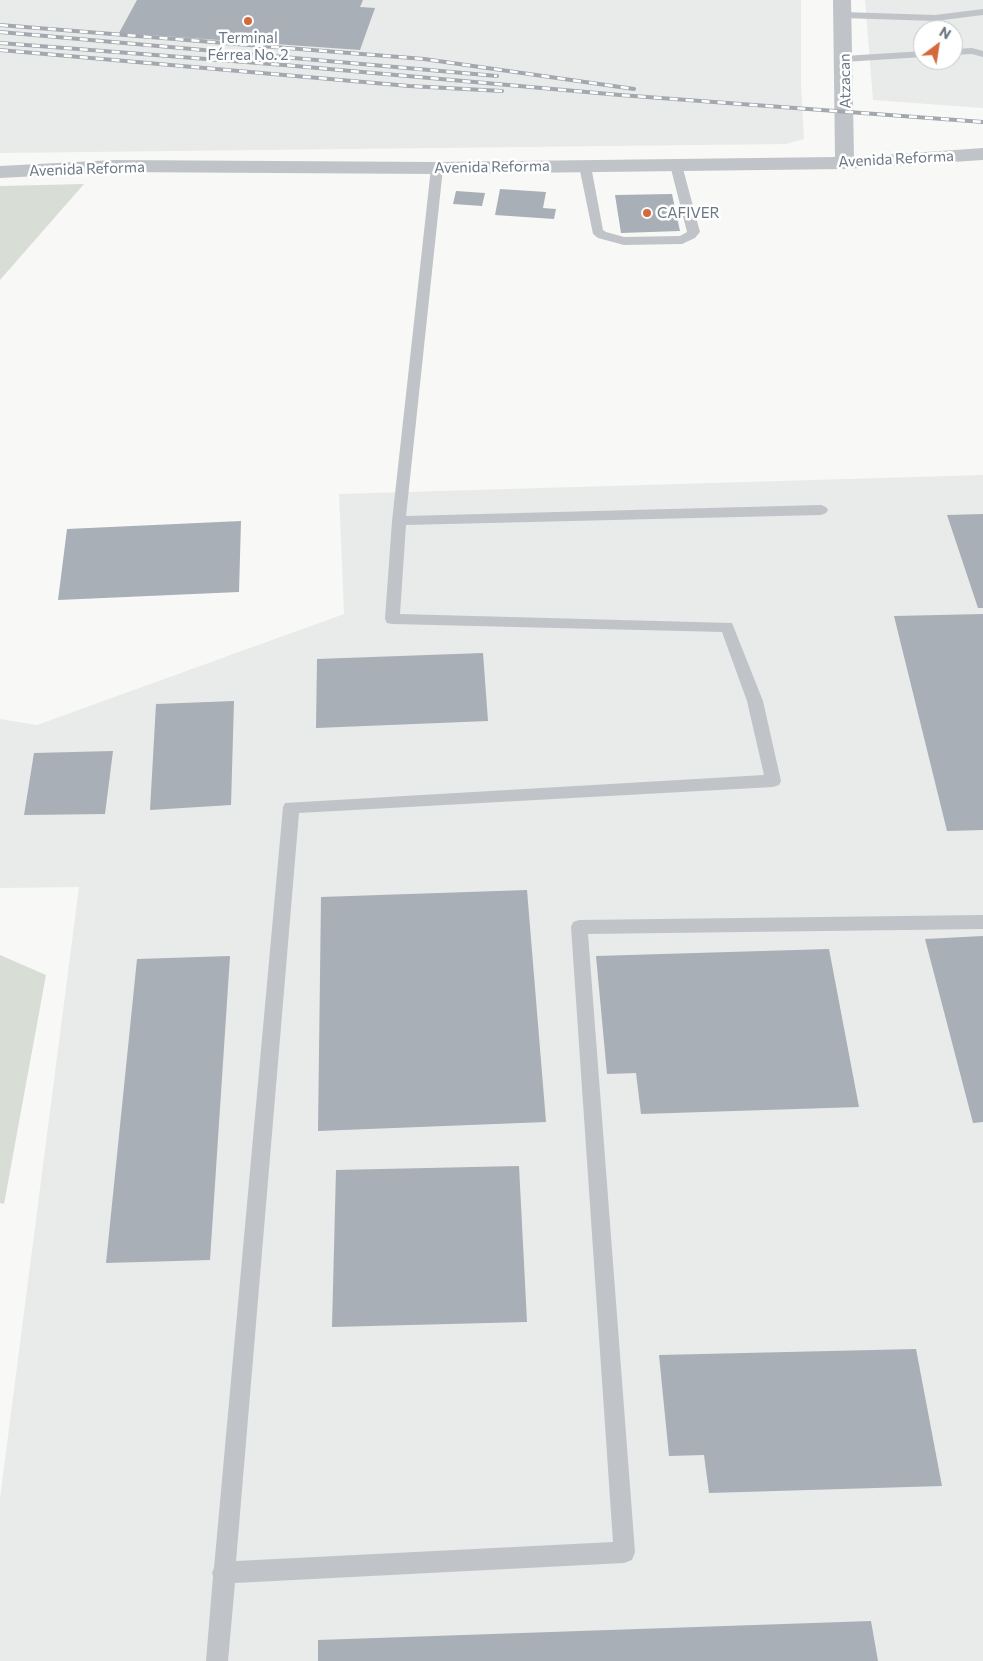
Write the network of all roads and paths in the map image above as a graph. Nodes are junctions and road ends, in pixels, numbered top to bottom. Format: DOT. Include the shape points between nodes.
graph roads {
  1 [pos="843,7"];
  2 [pos="983,12"];
  3 [pos="963,51"];
  4 [pos="983,54"];
  5 [pos="913,55"];
  6 [pos="844,58"];
  7 [pos="983,154"];
  8 [pos="845,163"];
  9 [pos="676,165"];
  10 [pos="585,166"];
  11 [pos="437,168"];
  12 [pos="0,172"];
  13 [pos="821,510"];
  14 [pos="399,522"];
  15 [pos="983,922"];
  16 [pos="224,1573"];
  17 [pos="216,1661"];
  1 -- 2 [label="lane" via="935,18"];
  1 -- 6 [label="street, Atzacan"];
  3 -- 4 [label="lane"];
  5 -- 6 [label="lane"];
  6 -- 8 [label="street, Atzacan"];
  7 -- 8 [label="street, Avenida Reforma"];
  8 -- 9 [label="street, Avenida Reforma"];
  9 -- 10 [label="street, Avenida Reforma"];
  9 -- 10 [label="lane" via="694,232 682,240 624,241 602,235 597,230"];
  10 -- 11 [label="street, Avenida Reforma"];
  11 -- 12 [label="street, Avenida Reforma" via="114,166"];
  11 -- 14 [label="lane"];
  13 -- 14 [label="lane"];
  14 -- 16 [label="lane" via="392,619 727,627 755,701 773,781 292,807"];
  15 -- 16 [label="lane" via="579,927 624,1552"];
  16 -- 17 [label="lane"];
}
